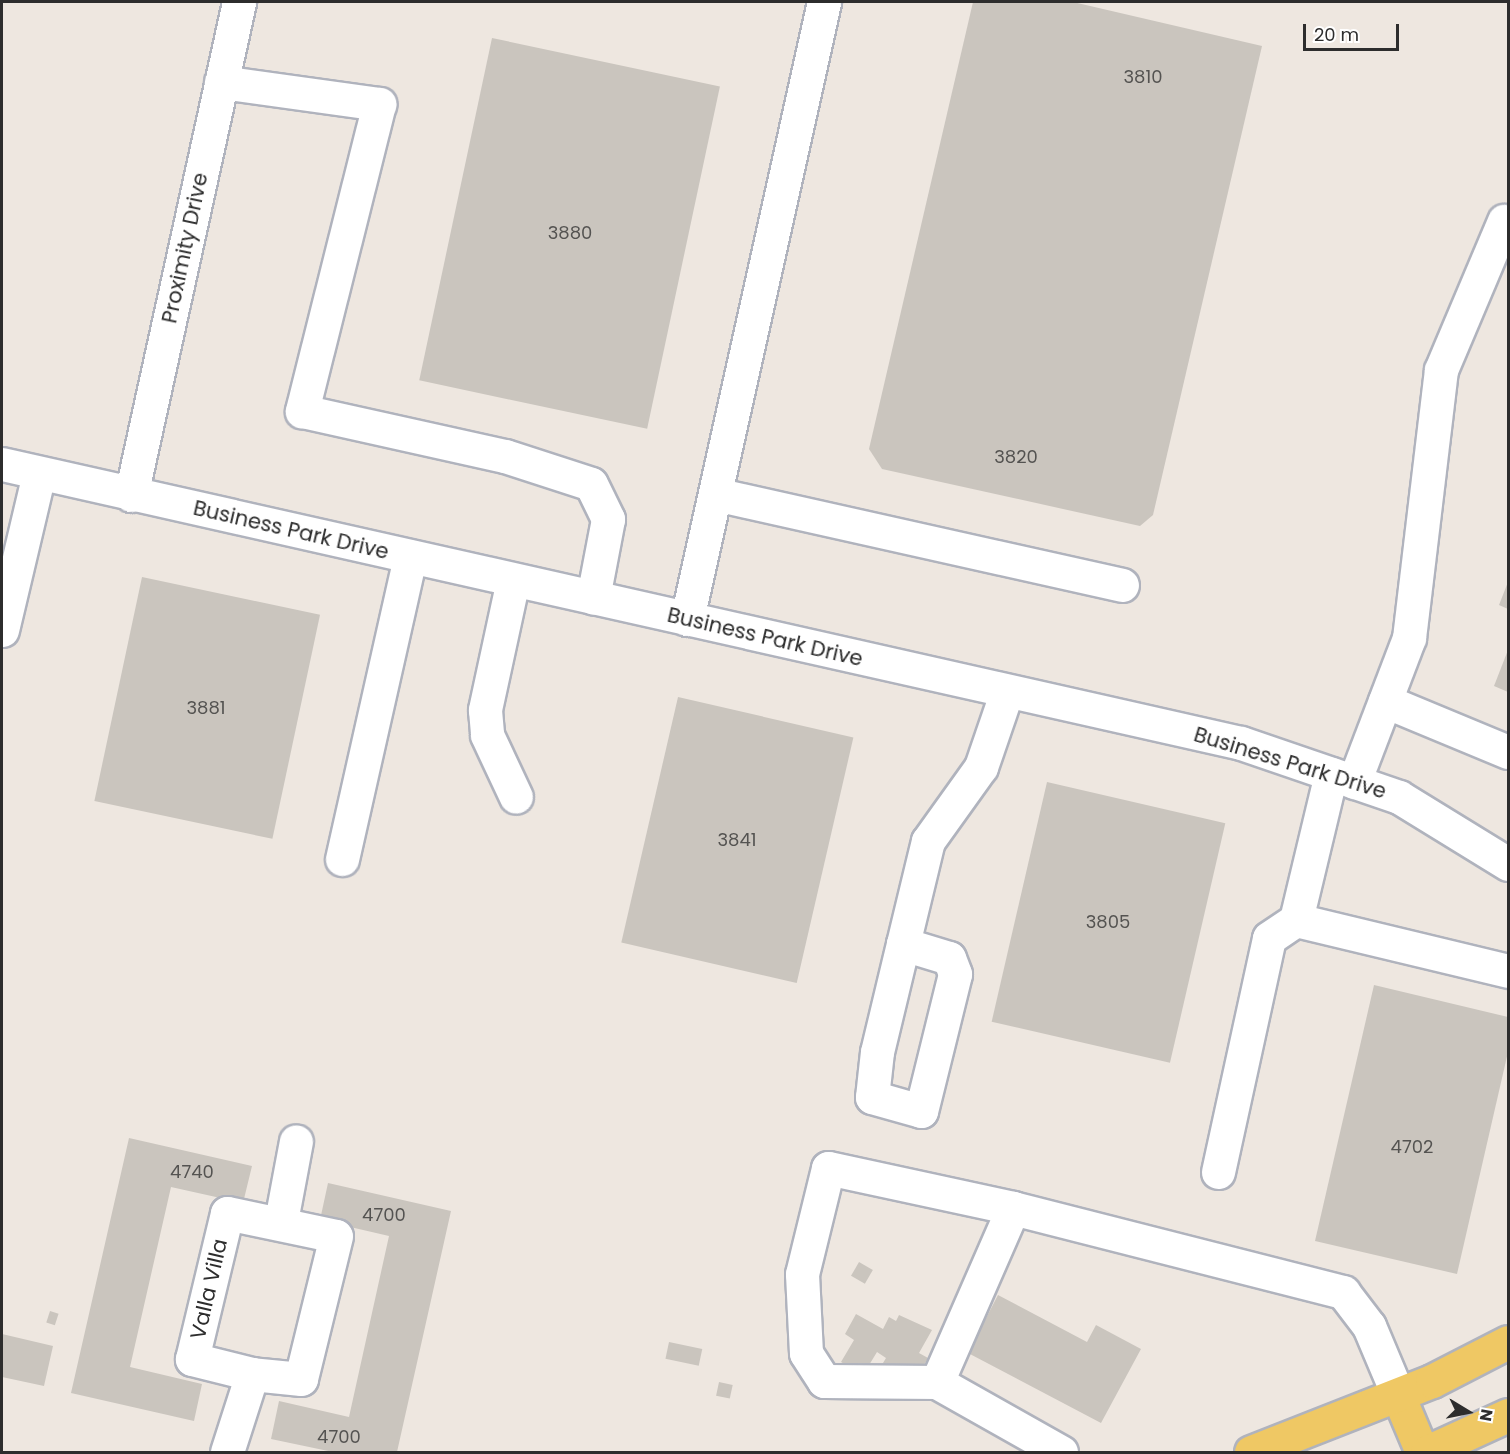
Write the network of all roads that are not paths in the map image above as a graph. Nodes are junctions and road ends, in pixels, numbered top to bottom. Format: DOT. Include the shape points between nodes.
graph roads {
  1 [pos="239,2"];
  2 [pos="824,2"];
  3 [pos="221,82"];
  4 [pos="1504,221"];
  5 [pos="2,464"];
  6 [pos="39,473"];
  7 [pos="715,494"];
  8 [pos="131,495"];
  9 [pos="410,557"];
  10 [pos="513,580"];
  11 [pos="1122,585"];
  12 [pos="593,598"];
  13 [pos="687,619"];
  14 [pos="2,630"];
  15 [pos="1007,691"];
  16 [pos="1385,701"];
  17 [pos="1509,752"];
  18 [pos="1342,778"];
  19 [pos="516,797"];
  20 [pos="342,859"];
  21 [pos="1509,864"];
  22 [pos="1296,920"];
  23 [pos="903,944"];
  24 [pos="1509,971"];
  25 [pos="297,1141"];
  26 [pos="1218,1172"];
  27 [pos="1013,1208"];
  28 [pos="281,1221"];
  29 [pos="1509,1342"];
  30 [pos="252,1374"];
  31 [pos="937,1382"];
  32 [pos="1398,1395"];
  33 [pos="1509,1414"];
  34 [pos="227,1452"];
  35 [pos="1061,1452"];
  36 [pos="1251,1452"];
  37 [pos="1422,1452"];
  38 [pos="1427,1452"];
  1 -- 3 [label="street, Proximity Drive"];
  2 -- 7 [label="street"];
  3 -- 8 [label="street, Proximity Drive"];
  3 -- 12 [label="street" via="379,104 302,411 505,456 591,484 608,519"];
  4 -- 16 [label="street" via="1441,370 1409,638"];
  5 -- 6 [label="street, Business Park Drive"];
  6 -- 8 [label="street, Business Park Drive"];
  6 -- 14 [label="street"];
  7 -- 11 [label="street"];
  7 -- 13 [label="street"];
  8 -- 9 [label="street, Business Park Drive"];
  9 -- 10 [label="street, Business Park Drive"];
  9 -- 20 [label="street"];
  10 -- 12 [label="street, Business Park Drive"];
  10 -- 19 [label="street" via="485,710 487,735"];
  12 -- 13 [label="street, Business Park Drive"];
  13 -- 15 [label="street, Business Park Drive"];
  15 -- 18 [label="street, Business Park Drive" via="1241,743"];
  15 -- 23 [label="street" via="981,767 928,841"];
  16 -- 17 [label="street"];
  16 -- 18 [label="street"];
  18 -- 21 [label="street, Business Park Drive" via="1399,797"];
  18 -- 22 [label="street"];
  22 -- 24 [label="street"];
  22 -- 26 [label="street" via="1269,938"];
  23 -- 23 [label="street" via="872,1097 921,1111 955,974 949,958"];
  25 -- 28 [label="street"];
  27 -- 31 [label="street"];
  27 -- 31 [label="street" via="828,1168 802,1274 806,1353 824,1381"];
  27 -- 32 [label="street" via="1343,1292 1369,1326"];
  28 -- 30 [label="street, Valla Villa" via="336,1236 301,1379"];
  28 -- 30 [label="street, Valla Villa" via="226,1213 192,1359"];
  29 -- 32 [label="main road"];
  30 -- 34 [label="street"];
  31 -- 35 [label="street"];
  32 -- 36 [label="main road"];
  32 -- 37 [label="main road"];
  33 -- 38 [label="main road"];
}
